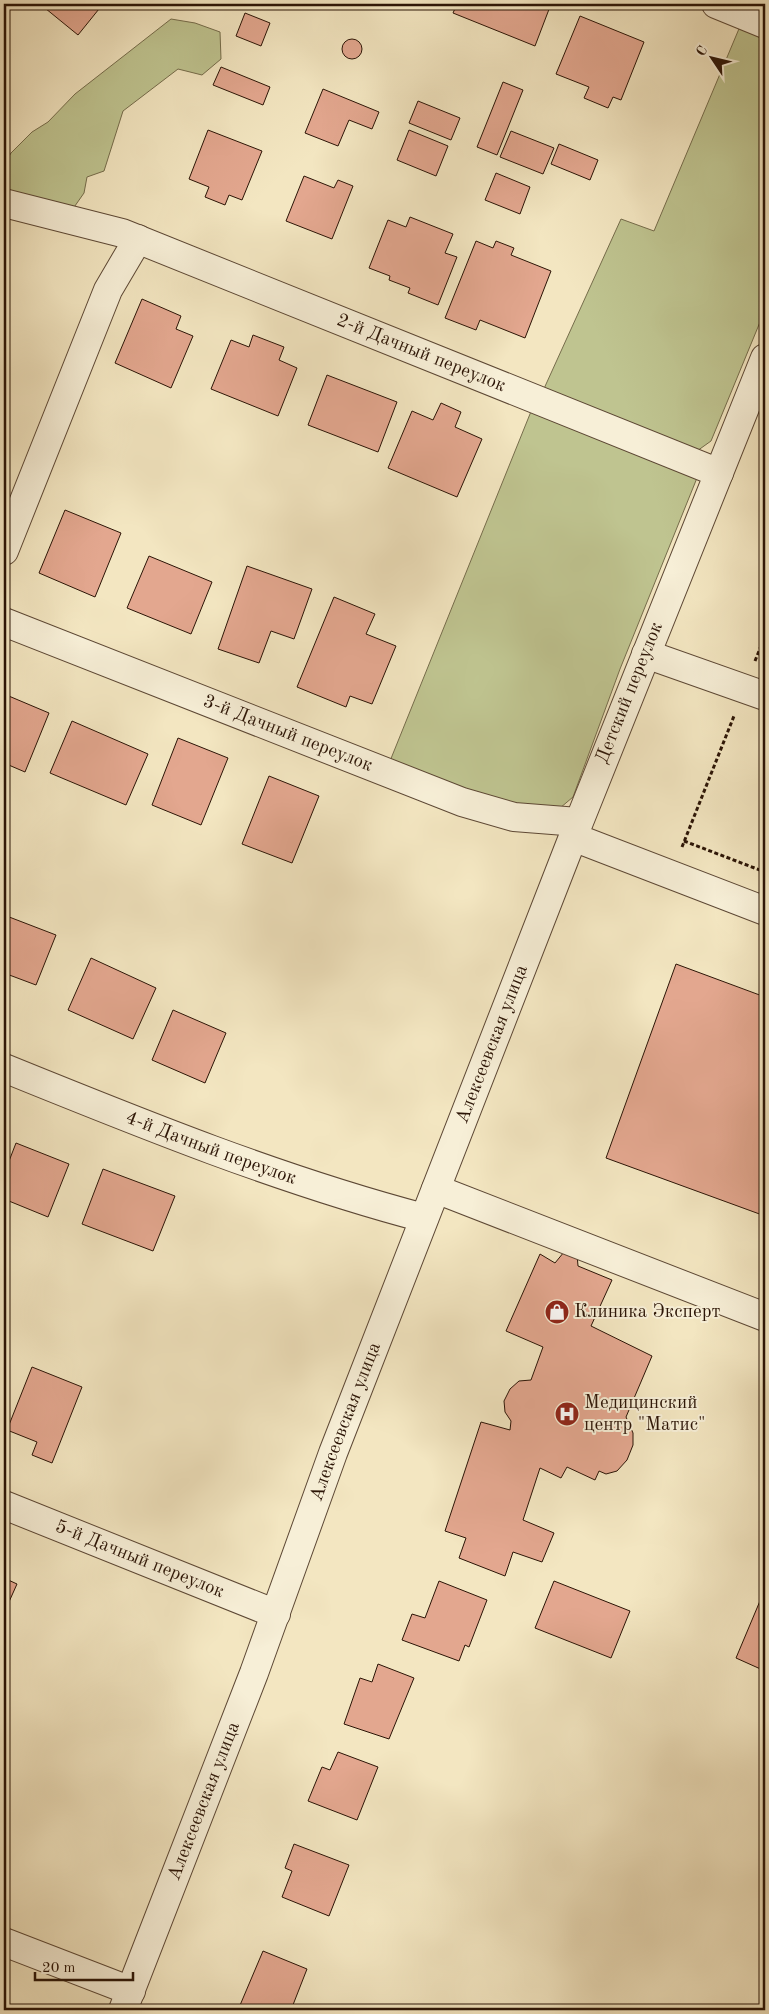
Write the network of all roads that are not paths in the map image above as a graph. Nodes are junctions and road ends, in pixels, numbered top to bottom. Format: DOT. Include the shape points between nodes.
graph roads {
  1 [pos="716,4"];
  2 [pos="765,24"];
  3 [pos="4,203"];
  4 [pos="130,236"];
  5 [pos="765,358"];
  6 [pos="719,473"];
  7 [pos="4,551"];
  8 [pos="4,622"];
  9 [pos="646,654"];
  10 [pos="755,692"];
  11 [pos="575,829"];
  12 [pos="765,911"];
  13 [pos="4,1068"];
  14 [pos="436,1190"];
  15 [pos="424,1218"];
  16 [pos="765,1317"];
  17 [pos="4,1505"];
  18 [pos="276,1614"];
  19 [pos="4,1942"];
  20 [pos="127,2001"];
  1 -- 2 [label="street"];
  3 -- 4 [label="street, 2-й Дачный переулок"];
  4 -- 6 [label="street, 2-й Дачный переулок"];
  4 -- 7 [label="street"];
  5 -- 6 [label="street, Детский переулок"];
  6 -- 9 [label="street, Детский переулок"];
  8 -- 11 [label="street, 3-й Дачный переулок" via="462,802 514,817"];
  9 -- 10 [label="street"];
  9 -- 11 [label="street, Детский переулок"];
  11 -- 12 [label="street" via="671,875"];
  11 -- 14 [label="street, Алексеевская улица"];
  13 -- 15 [label="street, 4-й Дачный переулок" via="323,1190"];
  14 -- 15 [label="street, Алексеевская улица"];
  14 -- 16 [label="street"];
  15 -- 18 [label="street, Алексеевская улица" via="333,1453"];
  17 -- 18 [label="street, 5-й Дачный переулок"];
  18 -- 20 [label="street, Алексеевская улица"];
  19 -- 20 [label="street"];
}
